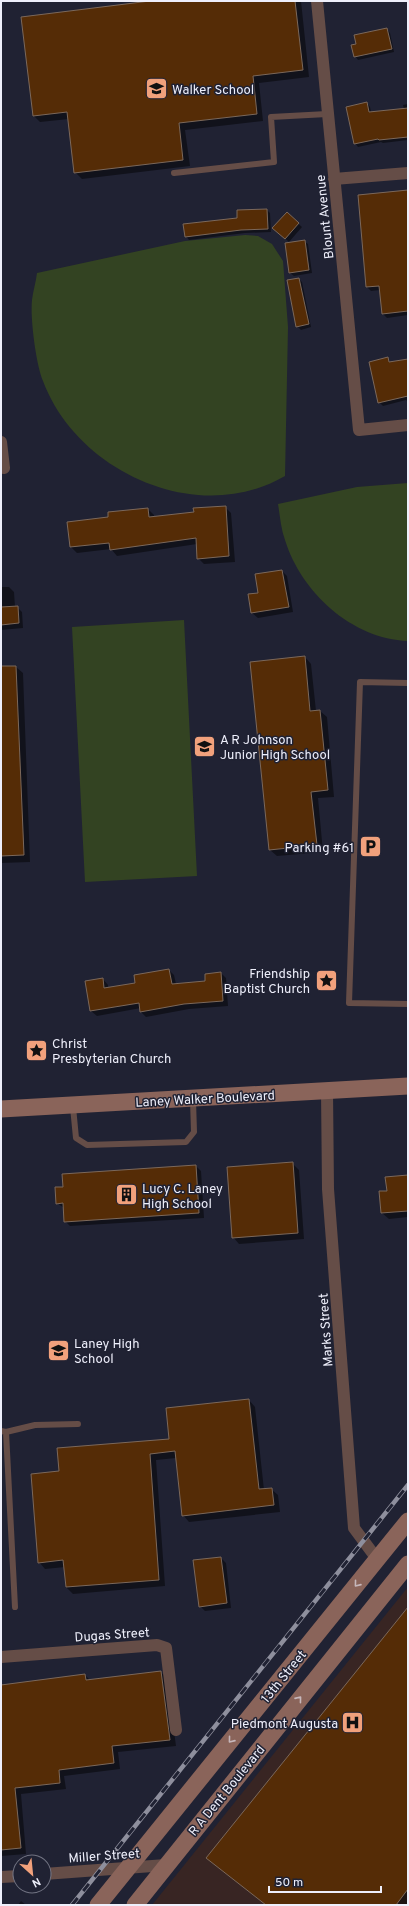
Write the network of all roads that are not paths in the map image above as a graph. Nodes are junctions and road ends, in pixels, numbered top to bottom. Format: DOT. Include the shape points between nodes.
graph roads {
  1 [pos="316,1"];
  2 [pos="328,114"];
  3 [pos="174,173"];
  4 [pos="408,173"];
  5 [pos="334,179"];
  6 [pos="408,425"];
  7 [pos="1,442"];
  8 [pos="4,468"];
  9 [pos="408,684"];
  10 [pos="408,1004"];
  11 [pos="408,1086"];
  12 [pos="327,1090"];
  13 [pos="193,1098"];
  14 [pos="73,1105"];
  15 [pos="1,1109"];
  16 [pos="78,1424"];
  17 [pos="3,1432"];
  18 [pos="408,1521"];
  19 [pos="377,1559"];
  20 [pos="408,1564"];
  21 [pos="15,1607"];
  22 [pos="1,1657"];
  23 [pos="176,1730"];
  24 [pos="166,1865"];
  25 [pos="128,1868"];
  26 [pos="52,1873"];
  27 [pos="12,1876"];
  28 [pos="1,1877"];
  29 [pos="98,1905"];
  30 [pos="135,1905"];
  1 -- 2 [label="street, Blount Avenue"];
  2 -- 3 [label="lane" via="272,117 274,162"];
  2 -- 5 [label="street, Blount Avenue"];
  4 -- 5 [label="street"];
  5 -- 6 [label="street, Blount Avenue" via="359,430"];
  7 -- 8 [label="street"];
  9 -- 10 [label="lane" via="360,682 349,1003"];
  11 -- 12 [label="main road, Laney Walker Boulevard"];
  12 -- 13 [label="main road, Laney Walker Boulevard"];
  12 -- 19 [label="street, Marks Street" via="328,1189 354,1528"];
  13 -- 14 [label="main road, Laney Walker Boulevard"];
  13 -- 14 [label="lane" via="194,1132 186,1142 87,1145 76,1138"];
  14 -- 15 [label="main road, Laney Walker Boulevard"];
  16 -- 17 [label="lane" via="35,1425"];
  17 -- 21 [label="lane"];
  18 -- 19 [label="main road, 13th Street"];
  19 -- 25 [label="main road, 13th Street, one-way"];
  24 -- 20 [label="main road, R A Dent Boulevard, one-way"];
  22 -- 23 [label="street, Dugas Street" via="157,1645 166,1648"];
  24 -- 25 [label="street, Miller Street"];
  24 -- 30 [label="main road, R A Dent Boulevard"];
  25 -- 26 [label="street, Miller Street"];
  25 -- 29 [label="main road, 13th Street"];
  27 -- 28 [label="street"];
}
